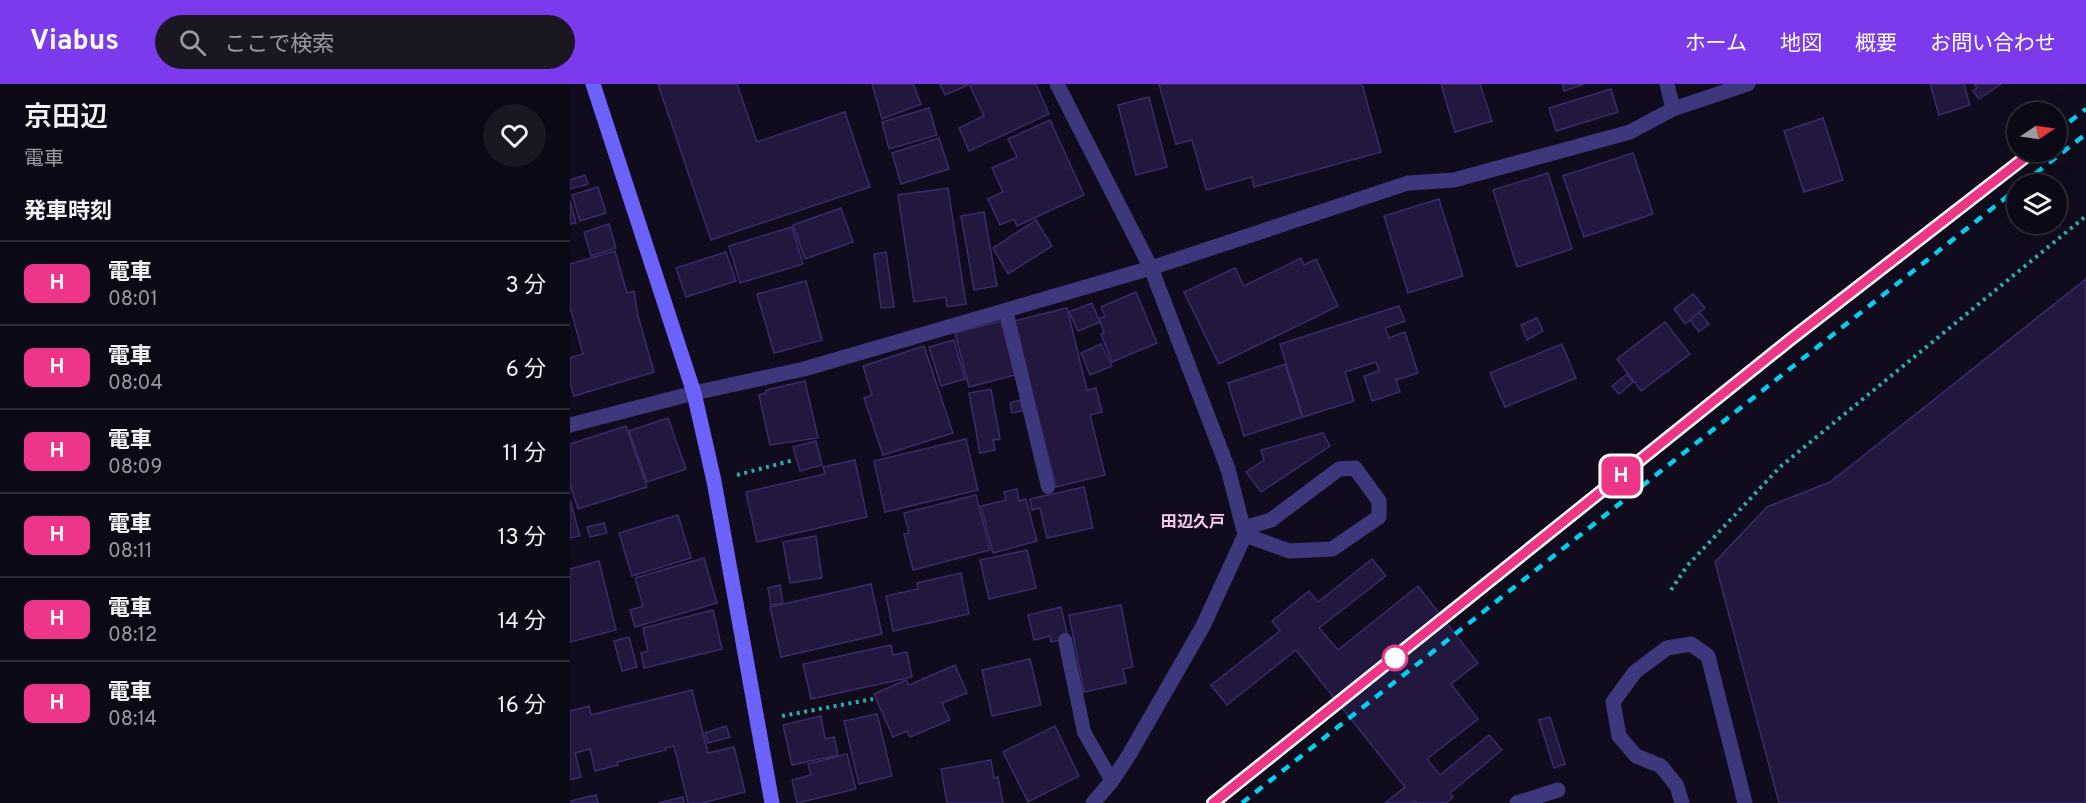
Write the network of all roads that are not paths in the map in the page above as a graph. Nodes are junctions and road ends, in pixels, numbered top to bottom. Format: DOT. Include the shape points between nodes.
graph roads {
  1 [pos="593,84"];
  2 [pos="1057,84"];
  3 [pos="1667,84"];
  4 [pos="1748,84"];
  5 [pos="1673,109"];
  6 [pos="1151,268"];
  7 [pos="1006,310"];
  8 [pos="694,393"];
  9 [pos="570,425"];
  10 [pos="1048,487"];
  11 [pos="1245,532"];
  12 [pos="1065,640"];
  13 [pos="1112,780"];
  14 [pos="1558,790"];
  15 [pos="772,803"];
  16 [pos="1093,803"];
  17 [pos="1517,803"];
  18 [pos="1682,803"];
  19 [pos="1745,803"];
  1 -- 8 [label="street"];
  2 -- 6 [label="street"];
  3 -- 5 [label="street"];
  4 -- 5 [label="street"];
  5 -- 6 [label="street" via="1630,132 1454,180 1408,183"];
  6 -- 7 [label="street"];
  6 -- 11 [label="street" via="1228,469"];
  7 -- 8 [label="street" via="804,369"];
  7 -- 10 [label="lane"];
  8 -- 9 [label="street"];
  8 -- 15 [label="street" via="714,481"];
  11 -- 11 [label="street" via="1271,520 1339,469 1355,468 1379,501 1379,517 1332,549 1288,551"];
  11 -- 13 [label="street" via="1203,626"];
  12 -- 13 [label="lane" via="1084,732"];
  13 -- 16 [label="street"];
  14 -- 17 [label="street"];
  18 -- 19 [label="street" via="1677,786 1661,766 1636,756 1620,736 1613,702 1635,672 1667,648 1691,644 1708,656"];
}
